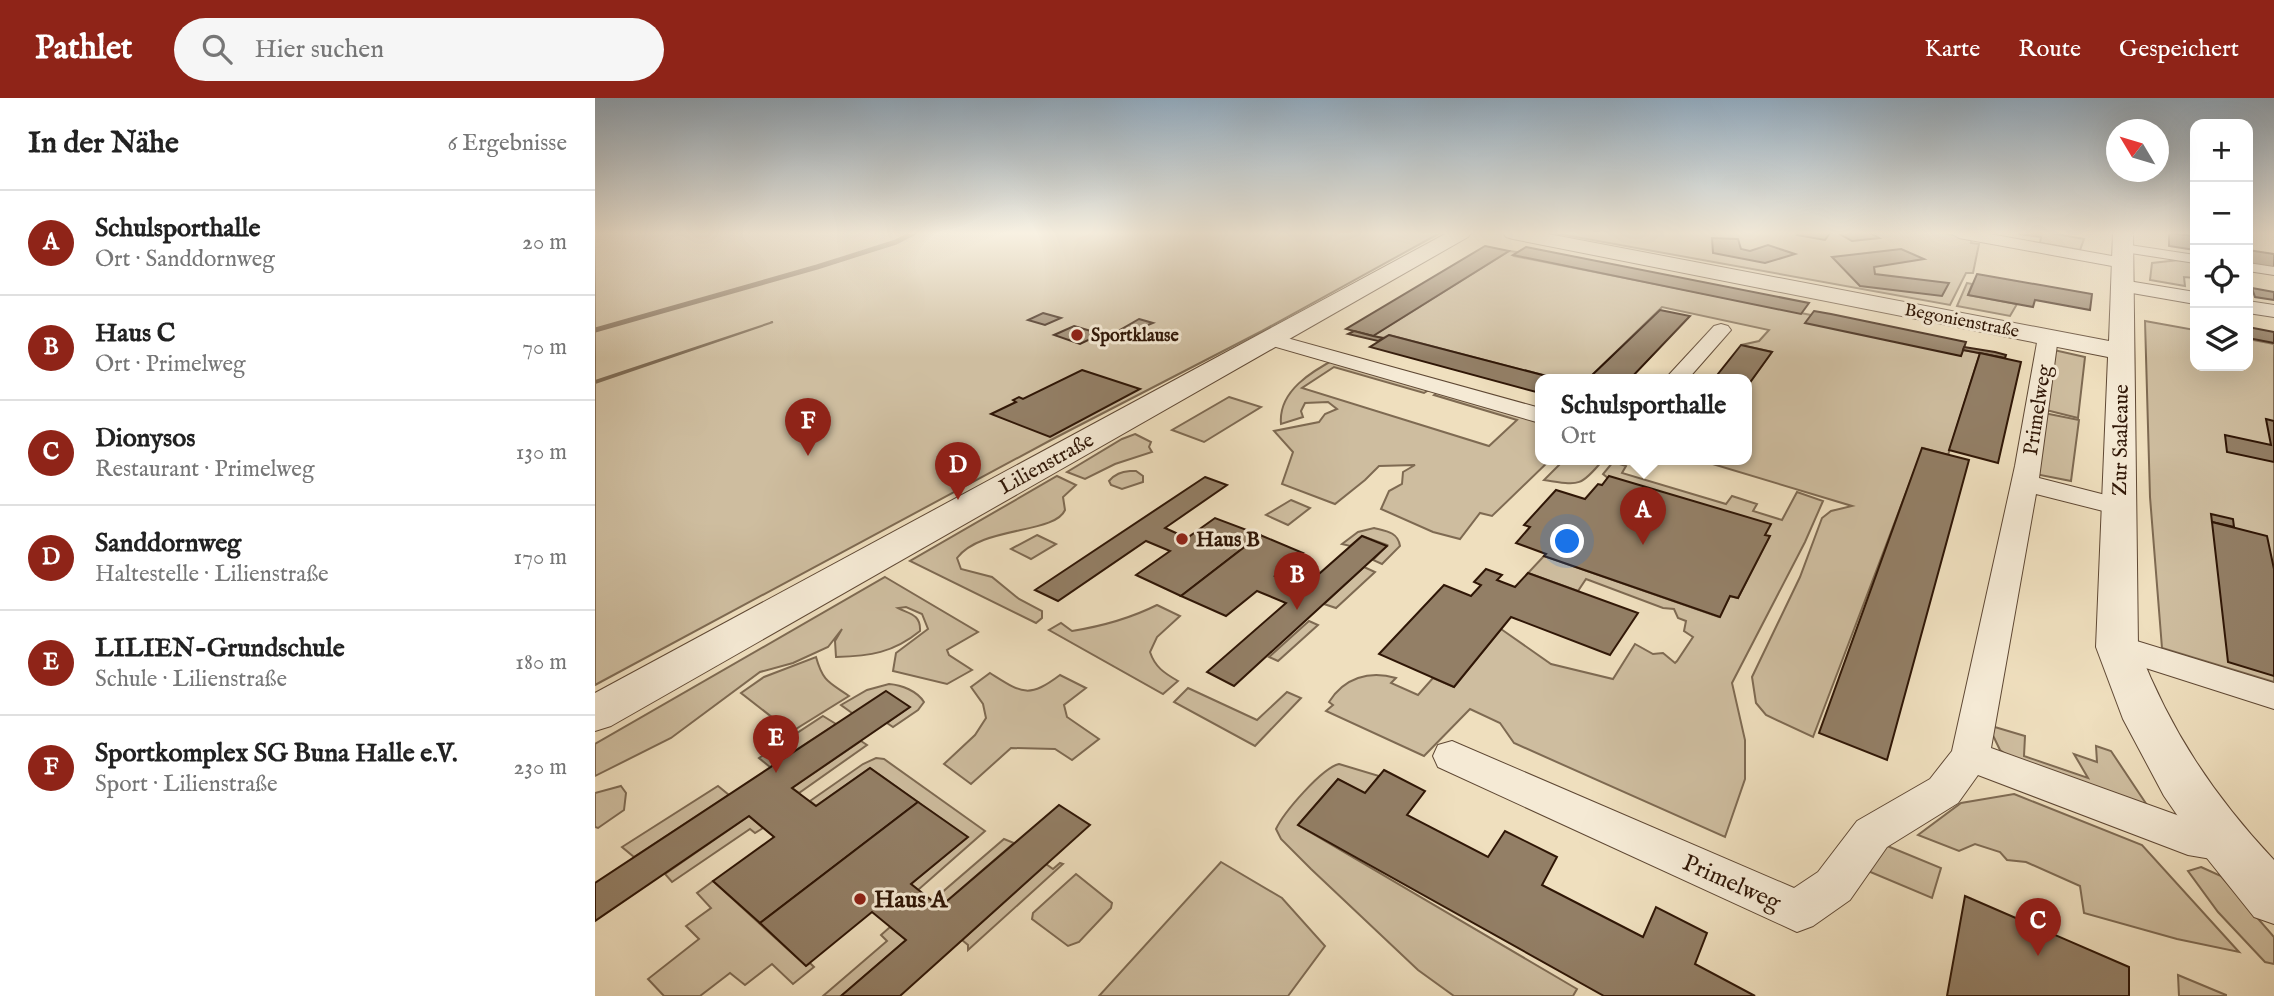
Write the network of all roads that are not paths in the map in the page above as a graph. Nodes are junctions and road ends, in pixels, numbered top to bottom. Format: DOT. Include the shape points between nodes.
graph roads {
  1 [pos="1385,275"];
  2 [pos="1729,275"];
  3 [pos="2123,275"];
  4 [pos="2154,275"];
  5 [pos="2190,295"];
  6 [pos="2253,308"];
  7 [pos="2274,311"];
  8 [pos="1721,330"];
  9 [pos="2048,337"];
  10 [pos="1269,339"];
  11 [pos="2123,352"];
  12 [pos="1681,374"];
  13 [pos="1535,415"];
  14 [pos="2024,482"];
  15 [pos="2119,507"];
  16 [pos="2117,648"];
  17 [pos="2274,696"];
  18 [pos="595,714"];
  19 [pos="1452,756"];
  20 [pos="1970,757"];
  21 [pos="2223,843"];
  22 [pos="2274,899"];
  1 -- 10 [label="street, Lilienstraße"];
  2 -- 9 [label="street, Begonienstraße"];
  3 -- 11 [label="street, Zur Saaleaue"];
  4 -- 5 [label="street"];
  6 -- 7 [label="street"];
  8 -- 12 [label="street"];
  9 -- 11 [label="street, Begonienstraße"];
  9 -- 14 [label="street, Primelweg"];
  10 -- 13 [label="street"];
  10 -- 18 [label="street, Lilienstraße"];
  11 -- 15 [label="street, Zur Saaleaue"];
  14 -- 15 [label="street, Primelweg"];
  14 -- 20 [label="street, Primelweg"];
  15 -- 16 [label="street, Zur Saaleaue"];
  16 -- 17 [label="street"];
  16 -- 21 [label="street, Zur Saaleaue" via="2146,723 2175,775"];
  19 -- 20 [label="street, Primelweg" via="1797,911 1835,886 1872,834 1944,791"];
  20 -- 21 [label="street" via="2187,837"];
  21 -- 22 [label="street, Zur Saaleaue"];
}
